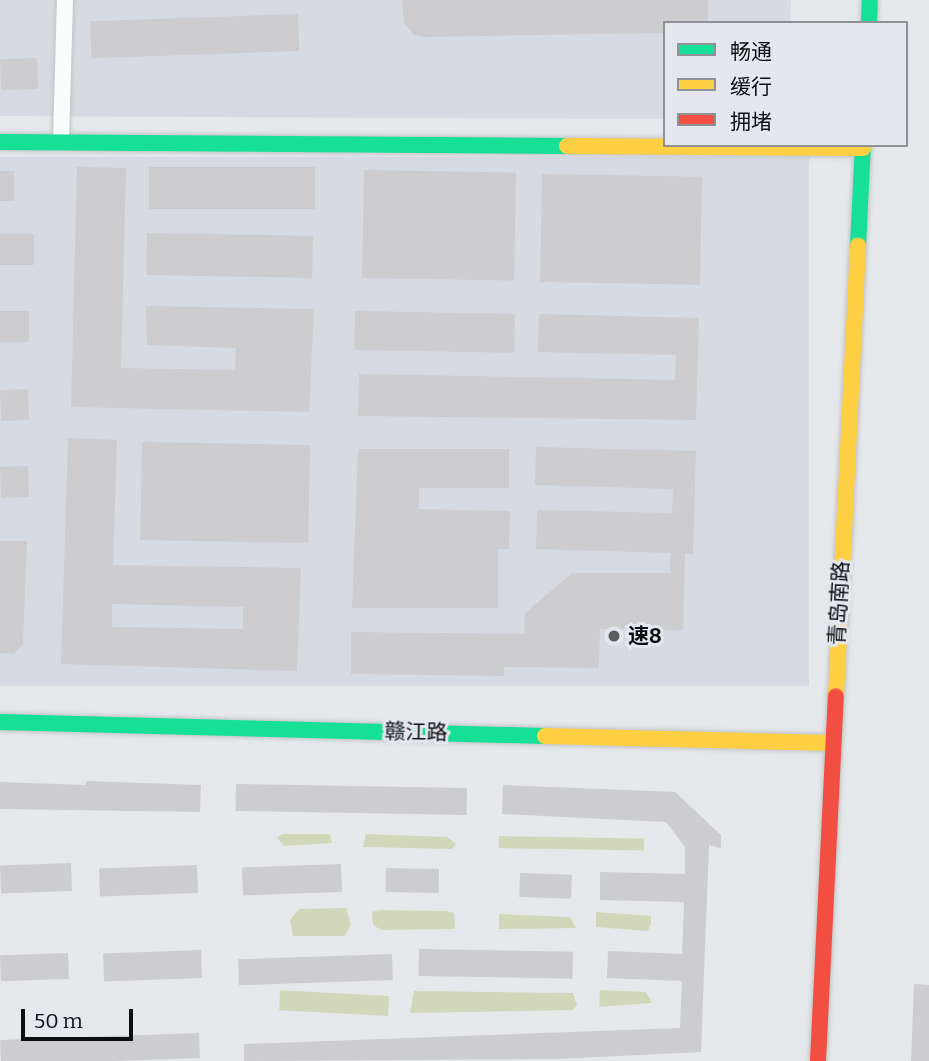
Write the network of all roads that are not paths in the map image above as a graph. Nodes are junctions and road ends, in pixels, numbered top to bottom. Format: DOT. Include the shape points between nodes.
graph roads {
  1 [pos="65,0"];
  2 [pos="870,0"];
  3 [pos="869,21"];
  4 [pos="0,142"];
  5 [pos="61,142"];
  6 [pos="663,146"];
  7 [pos="863,147"];
  8 [pos="0,722"];
  9 [pos="832,743"];
  10 [pos="818,1061"];
  1 -- 5 [label="street"];
  2 -- 3 [label="main road"];
  4 -- 5 [label="main road"];
  5 -- 6 [label="main road"];
  7 -- 9 [label="main road, 青岛南路"];
  8 -- 9 [label="main road, 赣江路"];
  9 -- 10 [label="main road, 青岛南路"];
}
